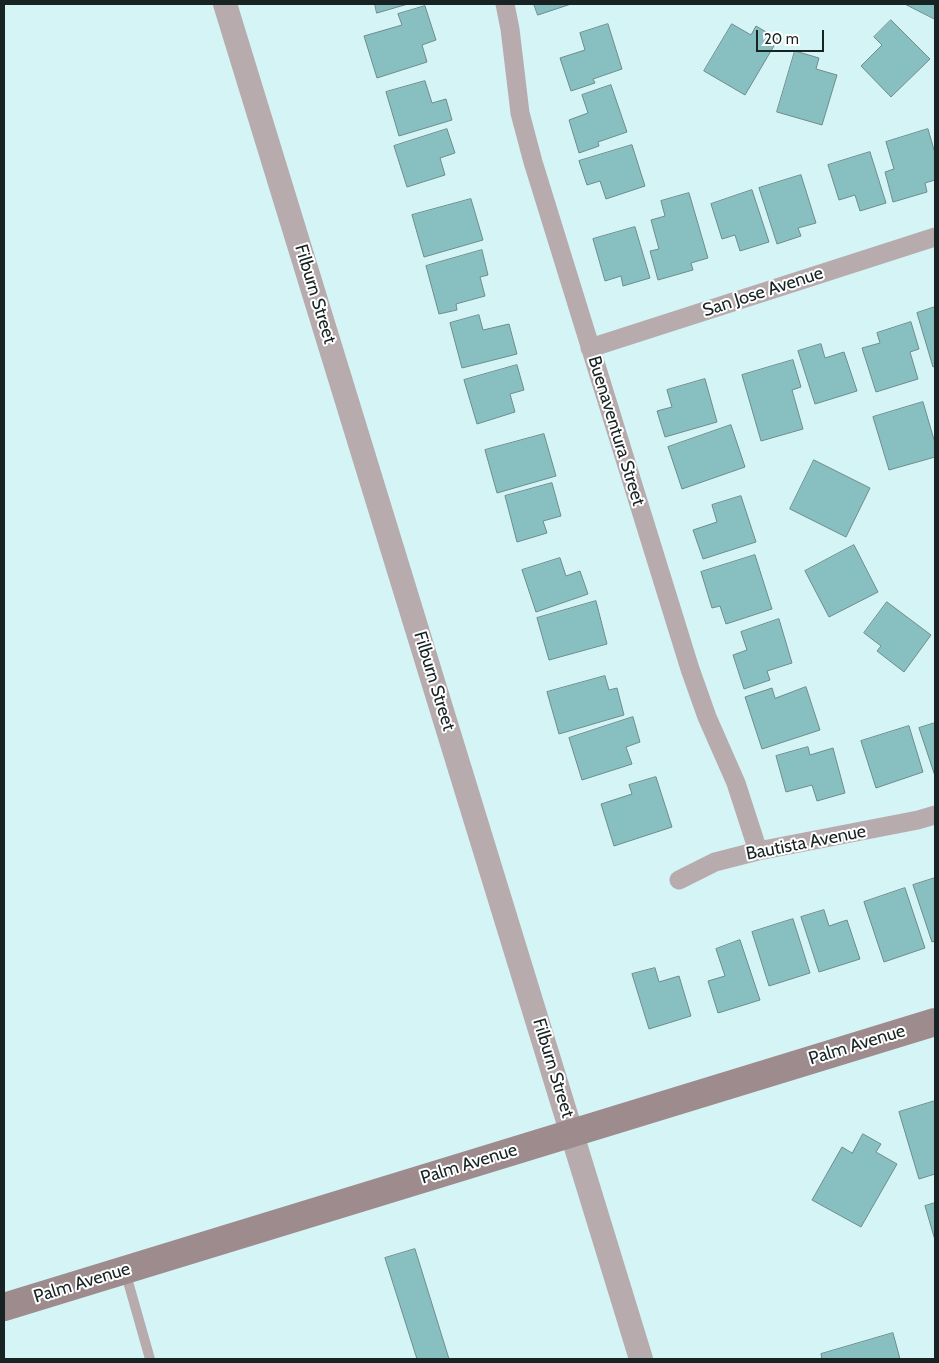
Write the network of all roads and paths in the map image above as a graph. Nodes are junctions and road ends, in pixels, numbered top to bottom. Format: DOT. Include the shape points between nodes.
graph roads {
  1 [pos="225,4"];
  2 [pos="505,4"];
  3 [pos="935,237"];
  4 [pos="590,348"];
  5 [pos="935,815"];
  6 [pos="758,851"];
  7 [pos="679,880"];
  8 [pos="935,1022"];
  9 [pos="572,1132"];
  10 [pos="125,1270"];
  11 [pos="4,1307"];
  12 [pos="150,1359"];
  13 [pos="642,1359"];
  1 -- 9 [label="street, Filburn Street"];
  2 -- 4 [label="street, Buenaventura Street" via="520,112"];
  3 -- 4 [label="street, San Jose Avenue"];
  4 -- 6 [label="street, Buenaventura Street" via="706,717 736,783"];
  5 -- 6 [label="street, Bautista Avenue"];
  6 -- 7 [label="street, Bautista Avenue" via="715,862"];
  8 -- 9 [label="main road, Palm Avenue"];
  9 -- 10 [label="main road, Palm Avenue"];
  9 -- 13 [label="street, Filburn Street"];
  10 -- 11 [label="main road, Palm Avenue"];
  10 -- 12 [label="lane"];
}
